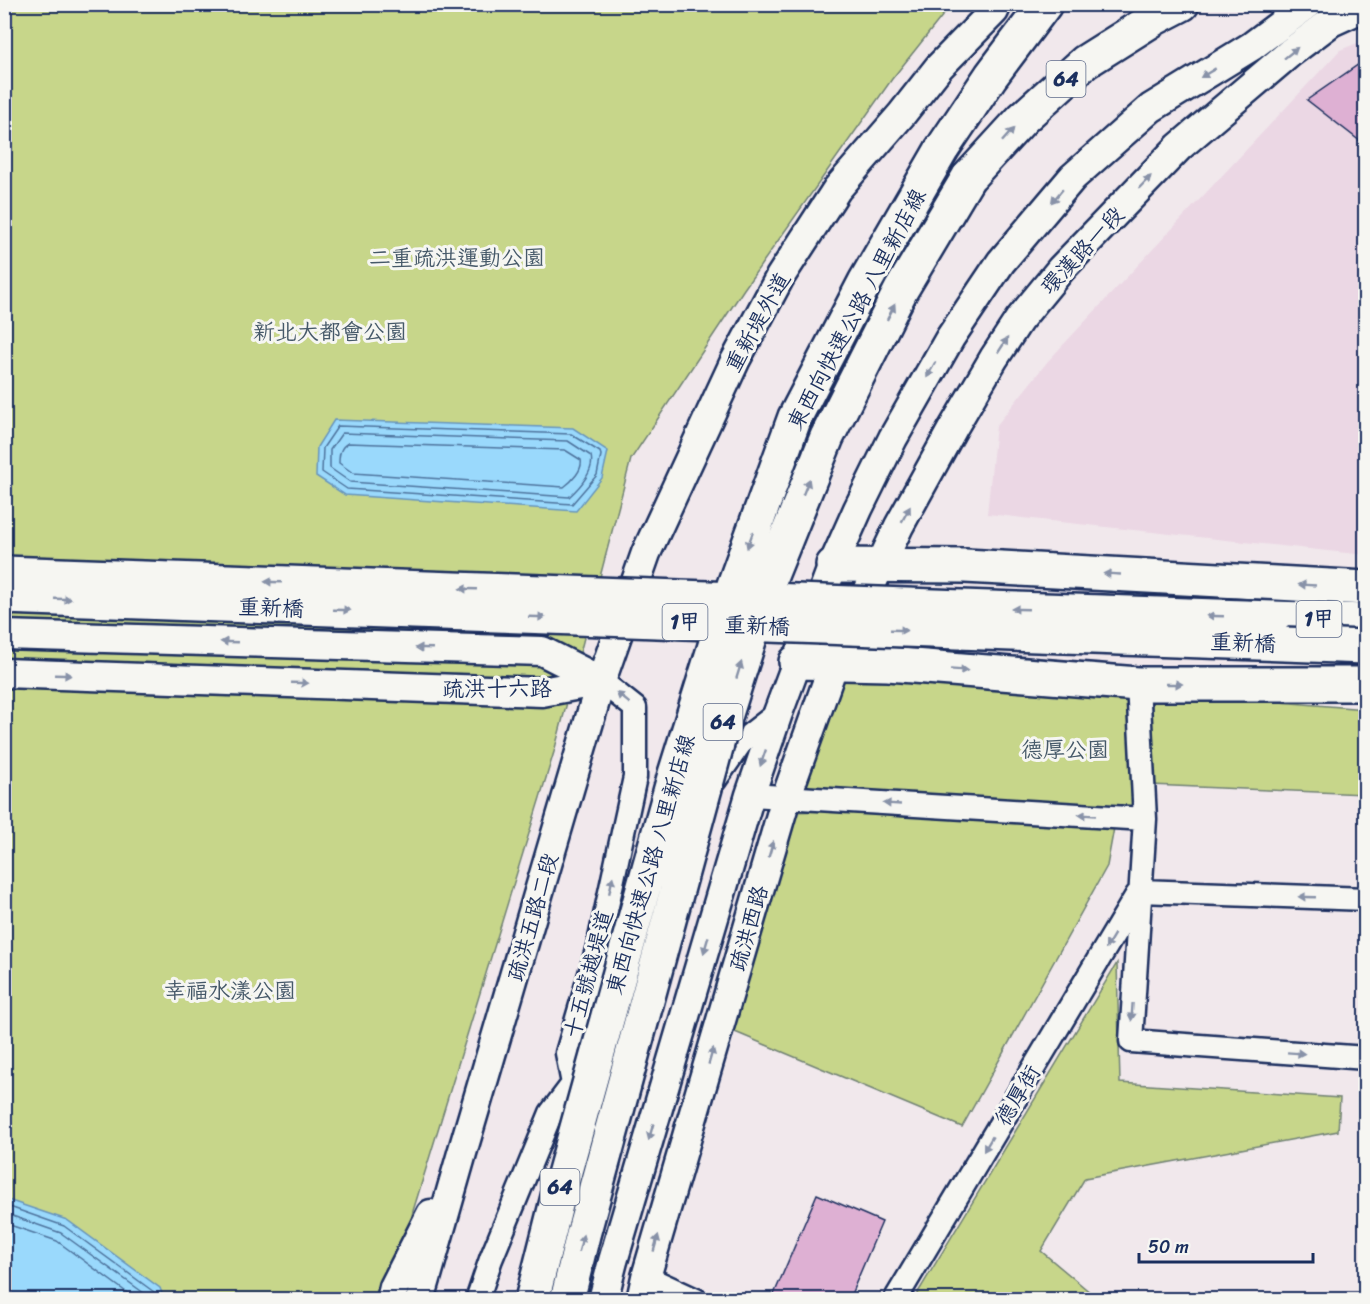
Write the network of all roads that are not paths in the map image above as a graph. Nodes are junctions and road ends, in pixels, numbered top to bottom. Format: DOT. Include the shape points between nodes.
graph roads {
  1 [pos="1045,4"];
  2 [pos="1182,4"];
  3 [pos="1308,4"];
  4 [pos="1365,6"];
  5 [pos="1000,7"];
  6 [pos="833,565"];
  7 [pos="879,566"];
  8 [pos="4,573"];
  9 [pos="1365,588"];
  10 [pos="4,597"];
  11 [pos="1365,621"];
  12 [pos="4,634"];
  13 [pos="1365,647"];
  14 [pos="796,662"];
  15 [pos="834,663"];
  16 [pos="4,673"];
  17 [pos="601,681"];
  18 [pos="1138,684"];
  19 [pos="1365,684"];
  20 [pos="778,713"];
  21 [pos="750,795"];
  22 [pos="786,798"];
  23 [pos="1145,819"];
  24 [pos="1140,891"];
  25 [pos="1365,899"];
  26 [pos="1365,1058"];
  27 [pos="573,1084"];
  28 [pos="462,1153"];
  29 [pos="644,1288"];
  30 [pos="391,1299"];
  31 [pos="420,1299"];
  32 [pos="477,1299"];
  33 [pos="532,1299"];
  34 [pos="538,1299"];
  35 [pos="567,1299"];
  36 [pos="603,1299"];
  37 [pos="696,1299"];
  38 [pos="895,1299"];
  1 -- 33 [label="main road, 東西向快速公路 八里新店線 / 64, one-way, bridge" via="942,149 865,282 795,417 734,585 671,785"];
  35 -- 2 [label="main road, 東西向快速公路 八里新店線 / 64, one-way, bridge" via="720,733 764,593 827,436 901,290 968,178 1023,118 1085,62"];
  3 -- 6 [label="street, one-way" via="1252,46 1151,108 1073,177 1008,253 950,338 899,428"];
  7 -- 4 [label="street, 環漢路一段, one-way" via="994,358 1061,269 1179,147 1331,22"];
  5 -- 17 [label="street, 重新堤外道" via="939,67 837,189 780,277 735,361 646,553"];
  6 -- 7 [label="main road"];
  6 -- 14 [label="street, 疏洪西路"];
  9 -- 7 [label="main road, one-way" via="965,566"];
  7 -- 15 [label="street, 疏洪西路"];
  11 -- 8 [label="main road, 重新橋 / 1甲, one-way, bridge"];
  10 -- 13 [label="main road, 重新橋 / 1甲, one-way, bridge"];
  17 -- 12 [label="street, 疏洪十六路, one-way" via="542,651"];
  14 -- 15 [label="main road"];
  14 -- 20 [label="street, 疏洪西路"];
  15 -- 18 [label="main road, one-way"];
  15 -- 22 [label="street, 疏洪西路"];
  16 -- 17 [label="street, 疏洪十六路, one-way" via="542,692"];
  27 -- 17 [label="street, 十五號越堤道, one-way" via="567,1053 599,943 635,777 635,708"];
  17 -- 28 [label="street, 疏洪五路二段"];
  18 -- 19 [label="main road, one-way"];
  18 -- 23 [label="street"];
  20 -- 21 [label="street, 疏洪西路, one-way"];
  20 -- 27 [label="street" via="741,741 713,784 633,1024 617,1049"];
  21 -- 22 [label="street"];
  21 -- 36 [label="street, 疏洪西路, one-way"];
  23 -- 22 [label="street, one-way"];
  29 -- 22 [label="street, 疏洪西路, one-way"];
  23 -- 24 [label="street"];
  25 -- 24 [label="street, one-way"];
  24 -- 26 [label="street, one-way" via="1131,1041"];
  24 -- 38 [label="street, 德厚街, one-way"];
  27 -- 32 [label="street" via="551,1113"];
  27 -- 34 [label="street" via="575,1140"];
  28 -- 30 [label="street, 疏洪五路二段"];
  28 -- 31 [label="street, 疏洪五路二段"];
  29 -- 37 [label="street"];
}
